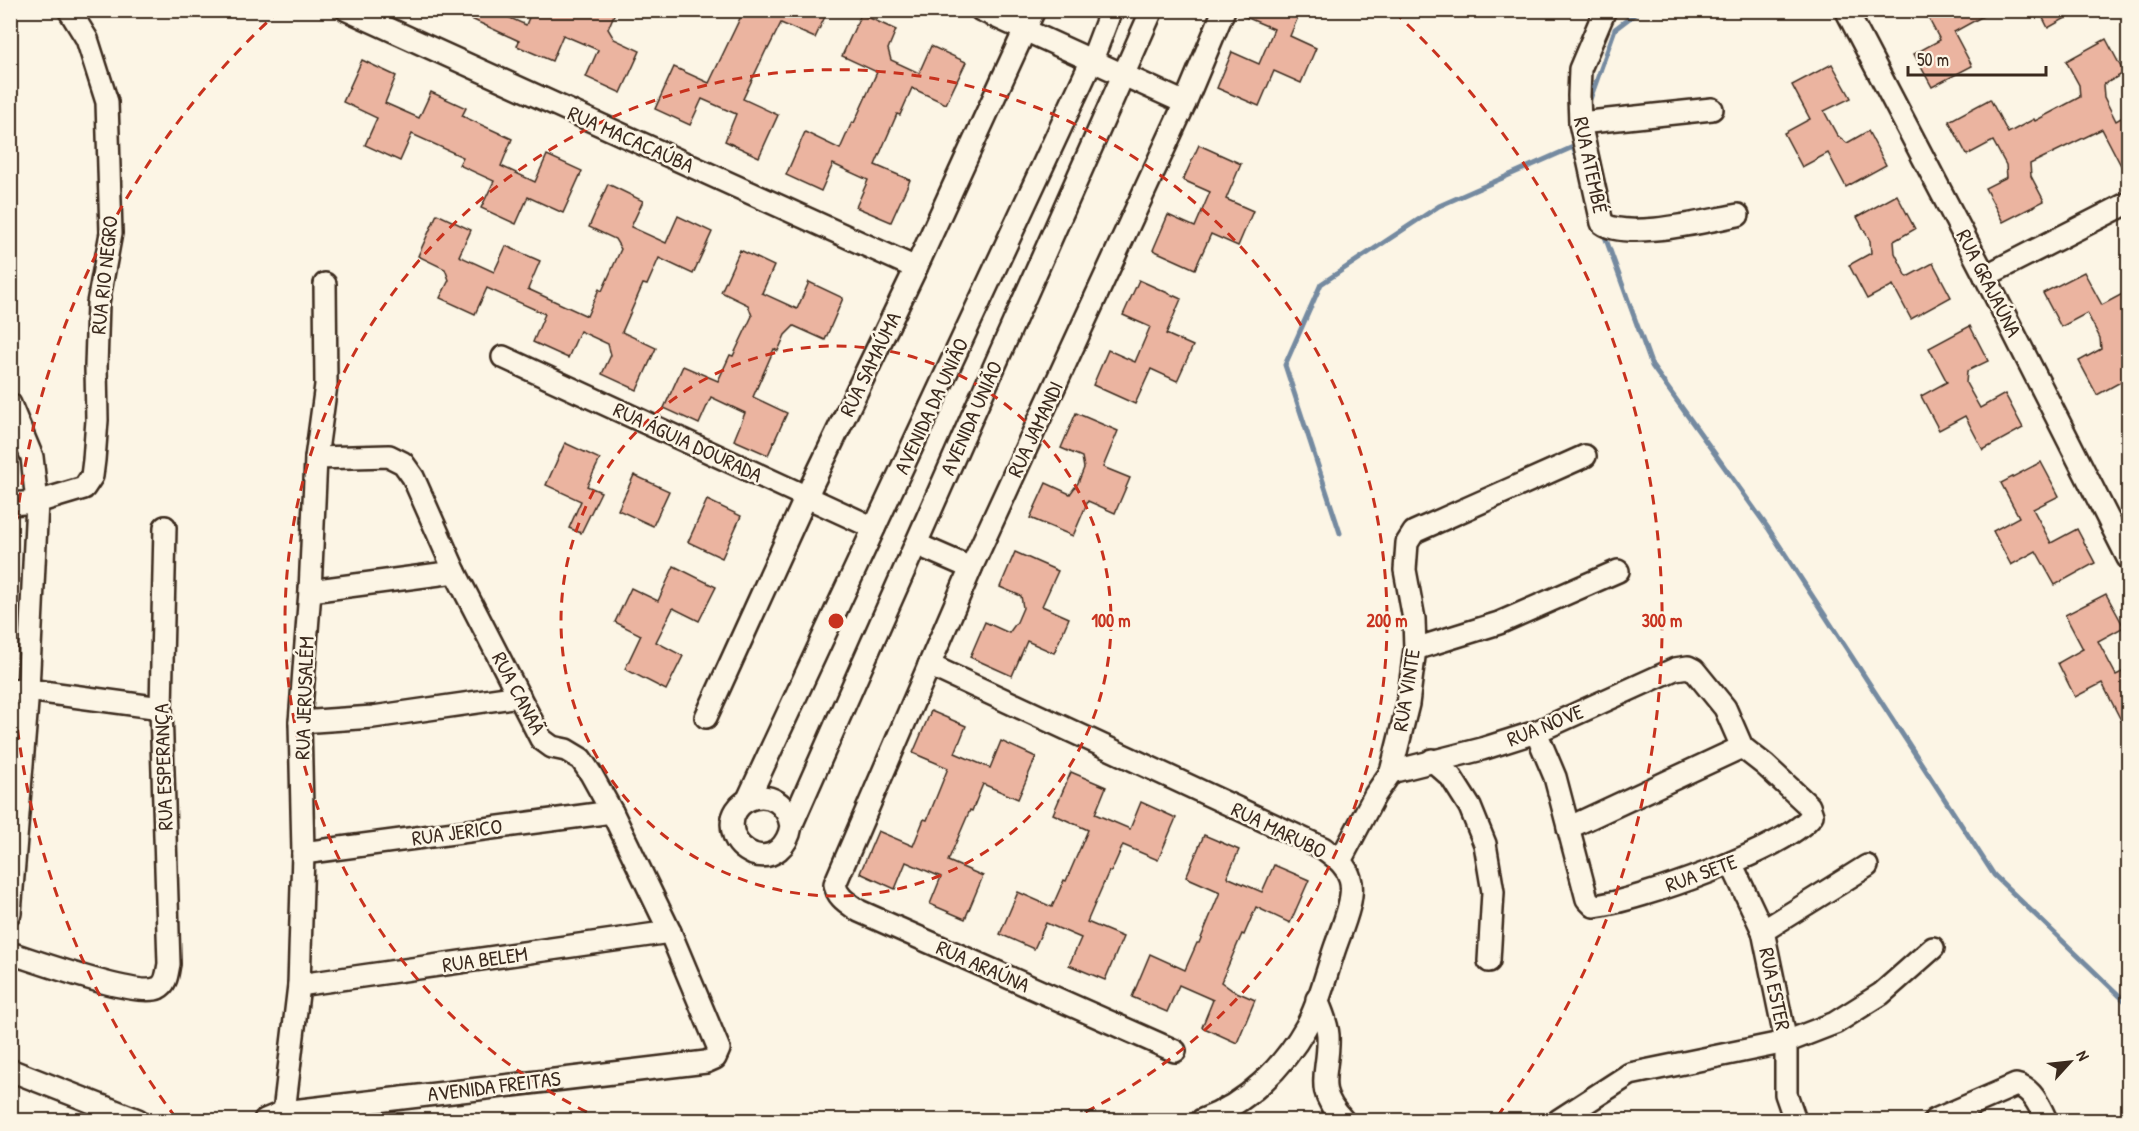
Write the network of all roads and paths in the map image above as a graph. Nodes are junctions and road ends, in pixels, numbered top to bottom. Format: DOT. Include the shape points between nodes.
graph roads {
  1 [pos="69,10"];
  2 [pos="347,10"];
  3 [pos="981,10"];
  4 [pos="1111,10"];
  5 [pos="1152,10"];
  6 [pos="1224,10"];
  7 [pos="1605,10"];
  8 [pos="1846,10"];
  9 [pos="1030,20"];
  10 [pos="1092,60"];
  11 [pos="1124,75"];
  12 [pos="1185,103"];
  13 [pos="1712,109"];
  14 [pos="1580,123"];
  15 [pos="2128,203"];
  16 [pos="1738,215"];
  17 [pos="916,268"];
  18 [pos="1985,276"];
  19 [pos="325,284"];
  20 [pos="502,357"];
  21 [pos="10,404"];
  22 [pos="1585,456"];
  23 [pos="316,458"];
  24 [pos="806,497"];
  25 [pos="37,502"];
  26 [pos="10,504"];
  27 [pos="165,527"];
  28 [pos="874,528"];
  29 [pos="916,544"];
  30 [pos="2128,558"];
  31 [pos="971,568"];
  32 [pos="1618,571"];
  33 [pos="455,572"];
  34 [pos="310,591"];
  35 [pos="1414,649"];
  36 [pos="929,665"];
  37 [pos="19,690"];
  38 [pos="519,696"];
  39 [pos="161,708"];
  40 [pos="706,717"];
  41 [pos="300,722"];
  42 [pos="1536,732"];
  43 [pos="1742,747"];
  44 [pos="1432,760"];
  45 [pos="1391,772"];
  46 [pos="748,800"];
  47 [pos="612,812"];
  48 [pos="791,826"];
  49 [pos="1568,828"];
  50 [pos="850,851"];
  51 [pos="303,854"];
  52 [pos="1340,861"];
  53 [pos="1731,863"];
  54 [pos="1867,866"];
  55 [pos="10,913"];
  56 [pos="1763,931"];
  57 [pos="670,932"];
  58 [pos="1933,948"];
  59 [pos="10,953"];
  60 [pos="1489,961"];
  61 [pos="299,985"];
  62 [pos="1317,999"];
  63 [pos="1786,1042"];
  64 [pos="719,1049"];
  65 [pos="1175,1051"];
  66 [pos="10,1070"];
  67 [pos="274,1116"];
  68 [pos="138,1120"];
  69 [pos="1202,1120"];
  70 [pos="1343,1120"];
  71 [pos="1559,1120"];
  72 [pos="1795,1120"];
  73 [pos="1935,1120"];
  74 [pos="2046,1120"];
  1 -- 25 [label="street, RUA RIO NEGRO" via="87,39 107,102 111,233 98,303 97,420 92,476 84,488"];
  2 -- 17 [label="street, RUA MACACAÚBA"];
  3 -- 9 [label="street"];
  4 -- 10 [label="street, AVENIDA DA UNIÃO"];
  5 -- 11 [label="street, AVENIDA UNIÃO"];
  6 -- 12 [label="street, RUA JAMANDI"];
  7 -- 14 [label="street, RUA ATEMBÉ" via="1580,69"];
  8 -- 18 [label="street, RUA GRAJAÚNA"];
  9 -- 10 [label="street"];
  9 -- 17 [label="street, RUA SAMAÚMA"];
  10 -- 11 [label="street"];
  10 -- 28 [label="street, AVENIDA DA UNIÃO"];
  11 -- 12 [label="street"];
  11 -- 29 [label="street, AVENIDA UNIÃO"];
  12 -- 31 [label="street, RUA JAMANDI"];
  13 -- 14 [label="street"];
  14 -- 16 [label="street, RUA ATEMBÉ" via="1600,219 1605,225 1645,231"];
  15 -- 18 [label="street"];
  17 -- 24 [label="street, RUA SAMAÚMA"];
  18 -- 30 [label="street, RUA GRAJAÚNA"];
  19 -- 23 [label="street, RUA JERUSALÉM" via="326,385"];
  20 -- 24 [label="street, RUA ÁGUIA DOURADA"];
  21 -- 25 [label="street" via="32,457"];
  22 -- 35 [label="street, RUA VINTE" via="1414,532 1407,543 1405,570 1414,619"];
  23 -- 33 [label="street, RUA CANAÃ" via="389,456 402,463 413,477"];
  23 -- 34 [label="street, RUA JERUSALÉM"];
  24 -- 28 [label="street, RUA ÁGUIA DOURADA"];
  24 -- 40 [label="street, RUA SAMAÚMA"];
  25 -- 26 [label="street"];
  25 -- 37 [label="street"];
  27 -- 39 [label="street, RUA ESPERANÇA"];
  28 -- 46 [label="street, AVENIDA DA UNIÃO"];
  29 -- 31 [label="street"];
  29 -- 48 [label="street, AVENIDA UNIÃO"];
  31 -- 36 [label="street, RUA JAMANDI"];
  32 -- 35 [label="street" via="1499,623"];
  33 -- 34 [label="street"];
  33 -- 38 [label="street, RUA CANAÃ"];
  34 -- 41 [label="street, RUA JERUSALÉM"];
  35 -- 45 [label="street, RUA VINTE" via="1408,704"];
  36 -- 50 [label="street, RUA JAMANDI"];
  36 -- 52 [label="street, RUA MARUBO" via="1323,848"];
  37 -- 39 [label="street"];
  37 -- 55 [label="street"];
  38 -- 41 [label="street" via="373,717"];
  38 -- 47 [label="street, RUA CANAÃ" via="542,739 581,759"];
  39 -- 59 [label="street, RUA ESPERANÇA" via="169,964 166,981 158,988 143,991 69,973"];
  41 -- 51 [label="street, RUA JERUSALÉM"];
  42 -- 43 [label="street, RUA NOVE" via="1675,669 1688,667 1725,708"];
  42 -- 44 [label="street, RUA NOVE"];
  42 -- 49 [label="street" via="1555,777"];
  43 -- 49 [label="street"];
  43 -- 53 [label="street, RUA SETE" via="1766,765 1812,812 1810,819 1778,841"];
  44 -- 45 [label="street, RUA NOVE"];
  44 -- 60 [label="street" via="1450,777 1470,807 1485,844 1493,892"];
  45 -- 52 [label="street, RUA VINTE"];
  46 -- 48 [label="street" via="768,797 777,801 785,807"];
  46 -- 48 [label="street, AVENIDA DA UNIÃO" via="740,806 733,822 736,840 750,853 768,855 777,851 785,845"];
  47 -- 51 [label="street, RUA JERICO"];
  47 -- 57 [label="street, RUA CANAÃ"];
  49 -- 53 [label="street, RUA SETE" via="1587,899 1594,906 1690,880"];
  50 -- 65 [label="street, RUA ARAÚNA" via="835,887 841,898 859,910"];
  51 -- 61 [label="street, RUA JERUSALÉM"];
  52 -- 62 [label="street, RUA MARUBO" via="1352,889 1345,921"];
  53 -- 56 [label="street, RUA ESTER"];
  54 -- 56 [label="street"];
  56 -- 63 [label="street, RUA ESTER"];
  57 -- 61 [label="street, RUA BELEM"];
  57 -- 64 [label="street, RUA CANAÃ"];
  58 -- 63 [label="street" via="1881,994 1835,1023"];
  61 -- 67 [label="street, RUA JERUSALÉM"];
  62 -- 69 [label="street, RUA MARUBO" via="1307,1026 1258,1087 1237,1103"];
  62 -- 70 [label="street" via="1328,1037 1325,1096"];
  63 -- 71 [label="street" via="1630,1074"];
  63 -- 72 [label="street, RUA ESTER" via="1786,1094"];
  64 -- 67 [label="street, AVENIDA FREITAS" via="715,1058 705,1062"];
  66 -- 68 [label="street"];
  73 -- 74 [label="street" via="2016,1085 2023,1086 2034,1097"];
}
